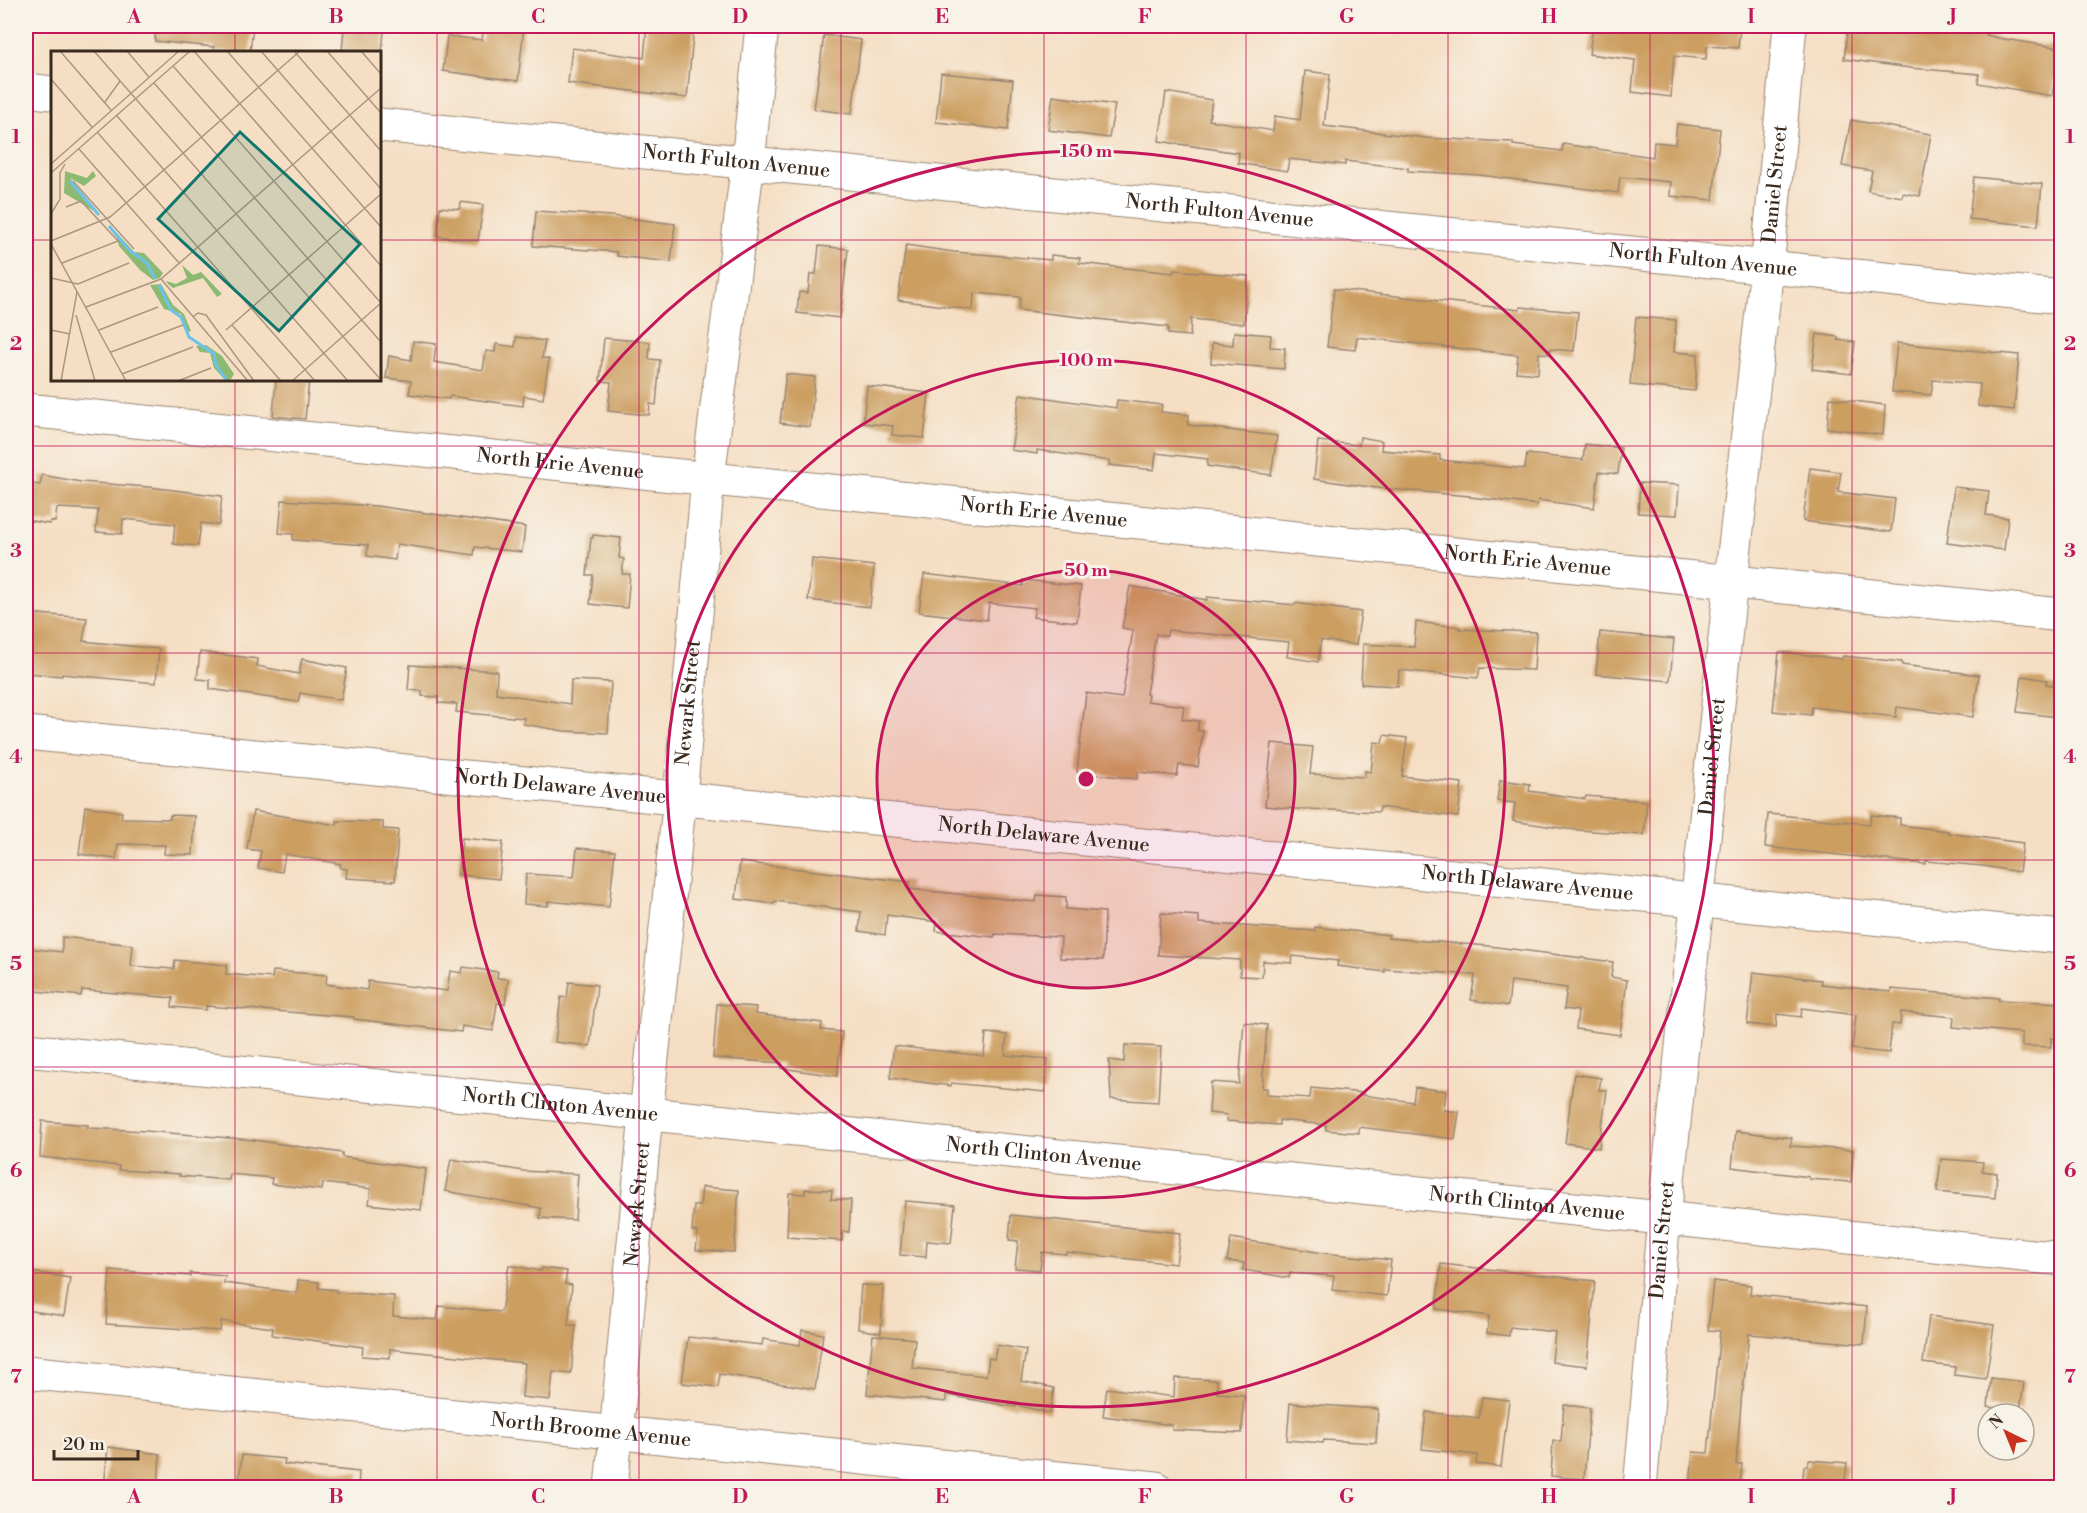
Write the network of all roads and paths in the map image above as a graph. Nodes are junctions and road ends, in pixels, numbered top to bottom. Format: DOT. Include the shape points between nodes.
graph roads {
  1 [pos="762,26"];
  2 [pos="1790,26"];
  3 [pos="26,90"];
  4 [pos="51,93"];
  5 [pos="381,125"];
  6 [pos="748,162"];
  7 [pos="1767,268"];
  8 [pos="2061,297"];
  9 [pos="26,410"];
  10 [pos="708,478"];
  11 [pos="1731,581"];
  12 [pos="2061,615"];
  13 [pos="26,733"];
  14 [pos="680,797"];
  15 [pos="1698,900"];
  16 [pos="2061,937"];
  17 [pos="26,1050"];
  18 [pos="646,1114"];
  19 [pos="1664,1218"];
  20 [pos="2061,1259"];
  21 [pos="26,1372"];
  22 [pos="616,1432"];
  23 [pos="611,1488"];
  24 [pos="1156,1488"];
  25 [pos="1640,1488"];
  1 -- 6 [label="street, Newark Street"];
  2 -- 7 [label="street, Daniel Street"];
  3 -- 4 [label="street"];
  5 -- 6 [label="street, North Fulton Avenue"];
  6 -- 7 [label="street, North Fulton Avenue"];
  6 -- 10 [label="street, Newark Street"];
  7 -- 8 [label="street, North Fulton Avenue"];
  7 -- 11 [label="street, Daniel Street"];
  9 -- 10 [label="street, North Erie Avenue"];
  10 -- 11 [label="street, North Erie Avenue"];
  10 -- 14 [label="street, Newark Street"];
  11 -- 12 [label="street, North Erie Avenue"];
  11 -- 15 [label="street, Daniel Street"];
  13 -- 14 [label="street, North Delaware Avenue"];
  14 -- 15 [label="street, North Delaware Avenue"];
  14 -- 18 [label="street, Newark Street"];
  15 -- 16 [label="street, North Delaware Avenue"];
  15 -- 19 [label="street, Daniel Street"];
  17 -- 18 [label="street, North Clinton Avenue"];
  18 -- 19 [label="street, North Clinton Avenue"];
  18 -- 22 [label="street, Newark Street"];
  19 -- 20 [label="street, North Clinton Avenue"];
  19 -- 25 [label="street, Daniel Street"];
  21 -- 22 [label="street, North Broome Avenue"];
  22 -- 23 [label="street, Newark Street"];
  22 -- 24 [label="street, North Broome Avenue"];
}
